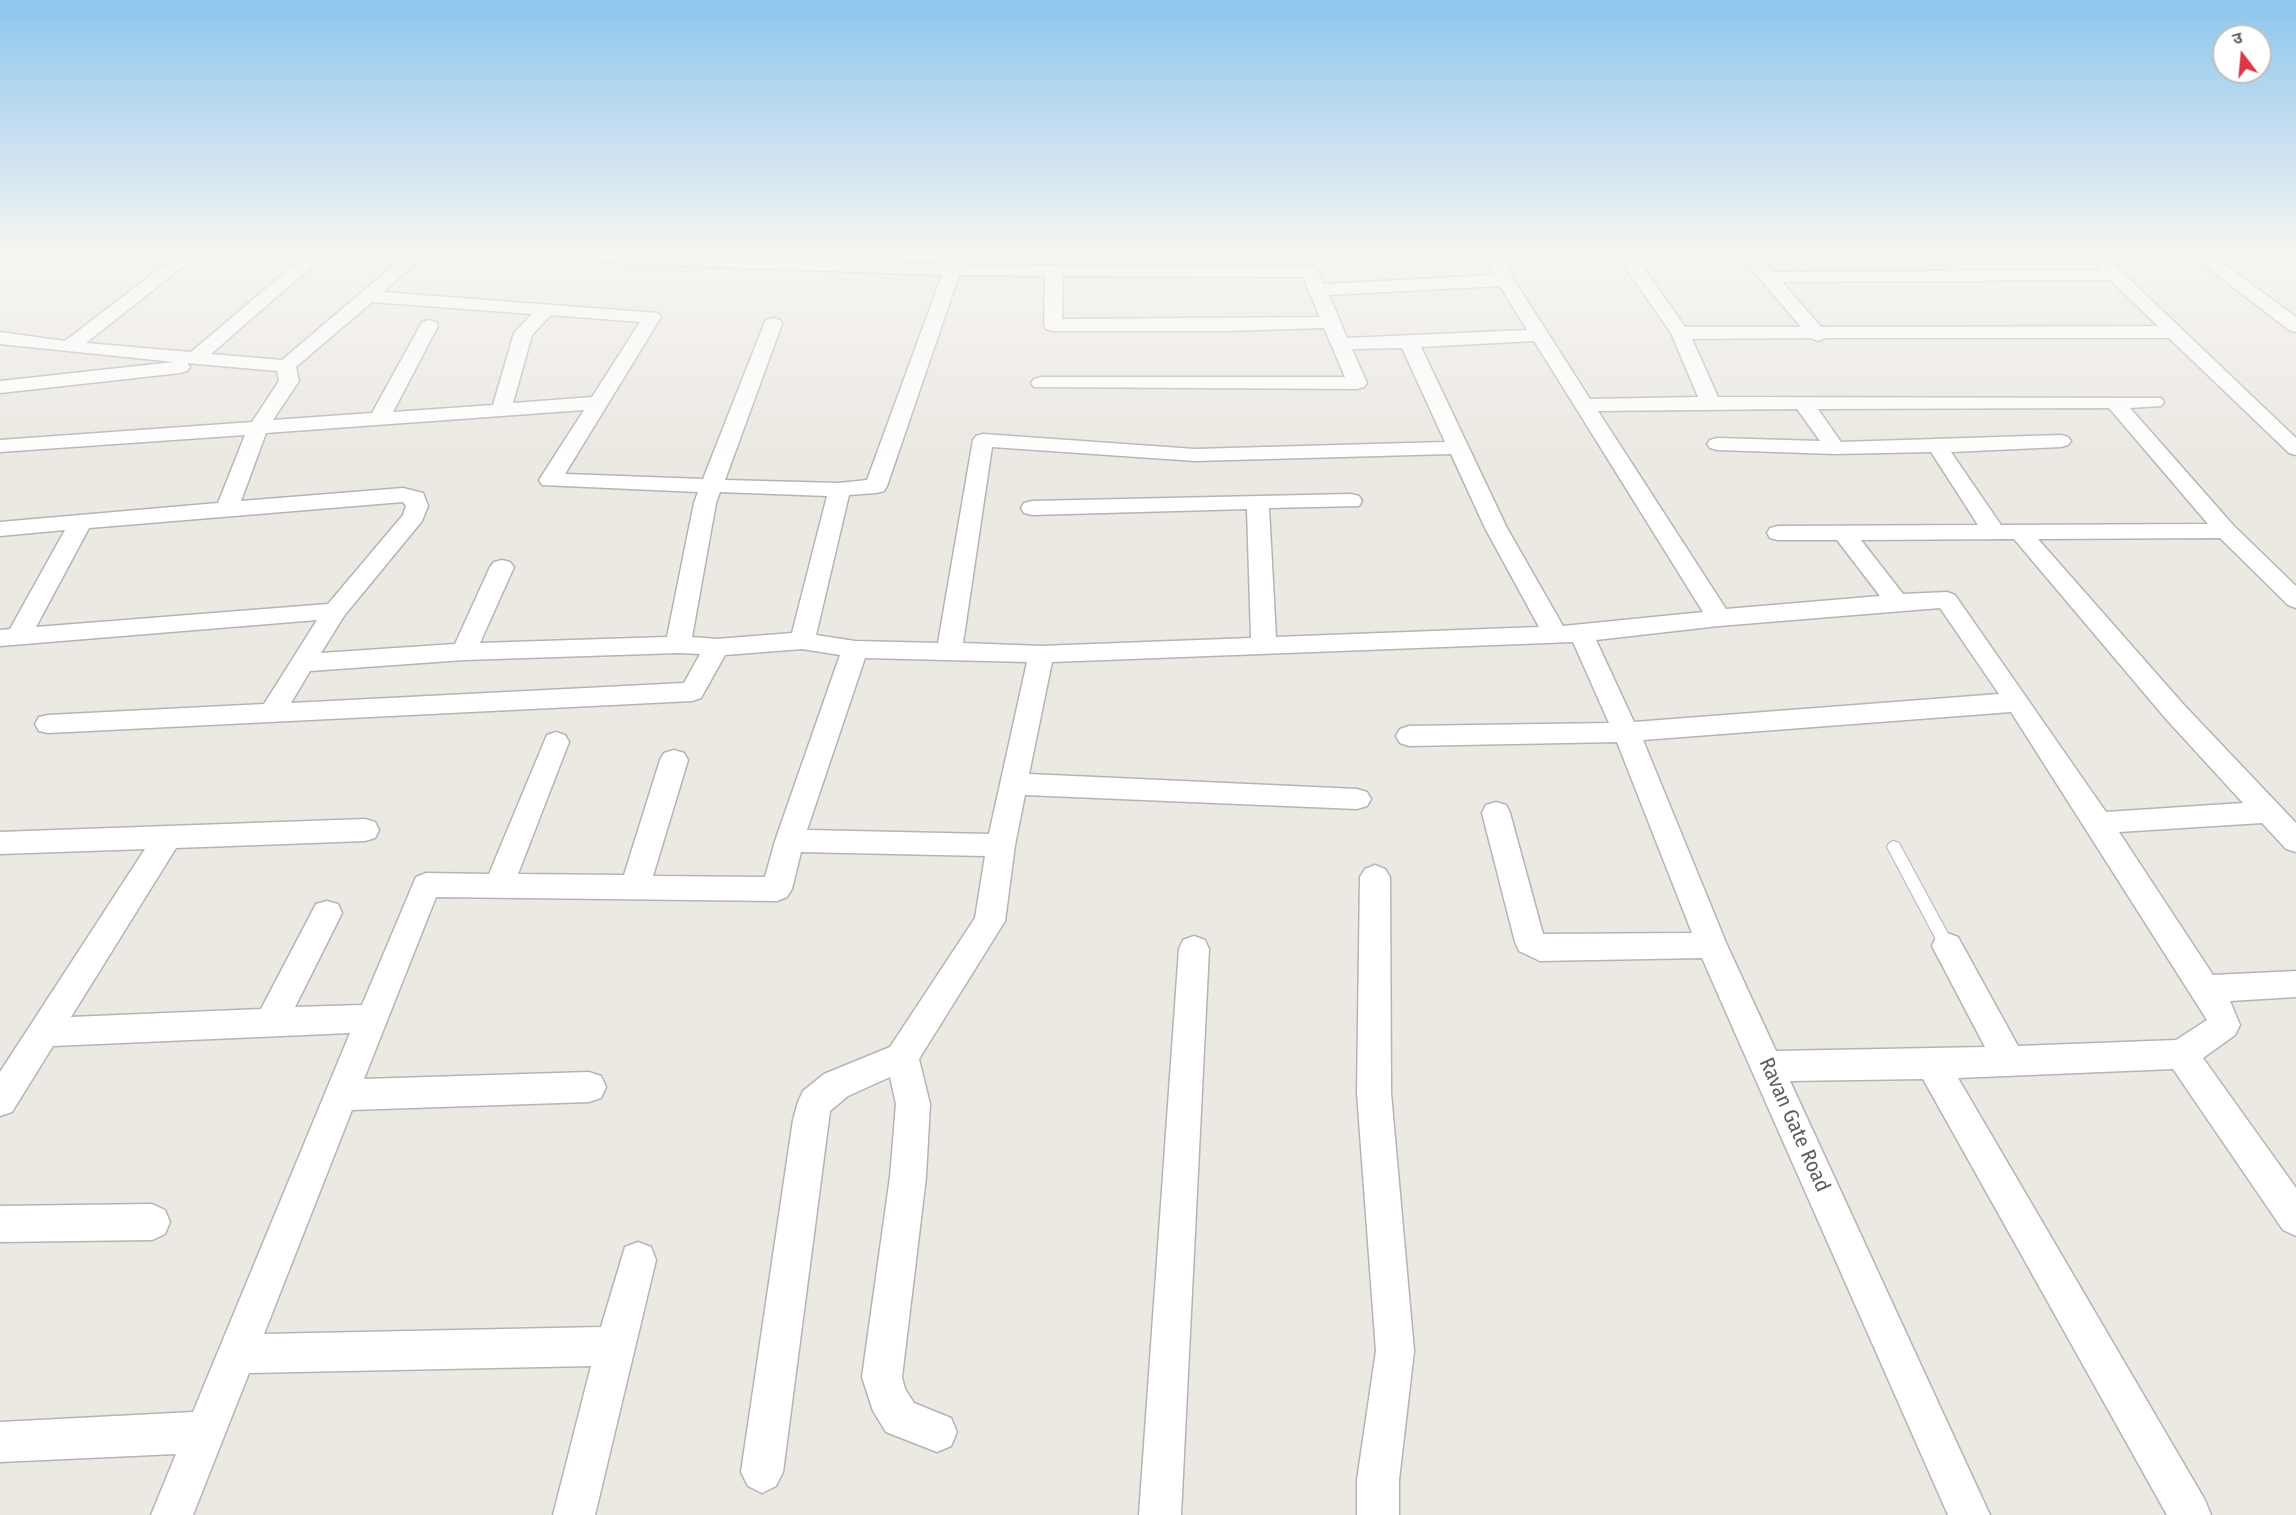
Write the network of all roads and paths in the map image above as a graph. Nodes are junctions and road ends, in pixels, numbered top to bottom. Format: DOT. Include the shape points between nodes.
graph roads {
  1 [pos="99,324"];
  2 [pos="235,324"];
  3 [pos="336,324"];
  4 [pos="532,324"];
  5 [pos="648,324"];
  6 [pos="773,324"];
  7 [pos="933,324"];
  8 [pos="1053,324"];
  9 [pos="1272,324"];
  10 [pos="1332,324"];
  11 [pos="1532,324"];
  12 [pos="1673,324"];
  13 [pos="1809,324"];
  14 [pos="2167,324"];
  15 [pos="429,326"];
  16 [pos="2176,332"];
  17 [pos="1680,333"];
  18 [pos="1539,334"];
  19 [pos="1818,334"];
  20 [pos="0,338"];
  21 [pos="1409,342"];
  22 [pos="1341,344"];
  23 [pos="69,347"];
  24 [pos="195,358"];
  25 [pos="223,360"];
  26 [pos="286,366"];
  27 [pos="1041,383"];
  28 [pos="0,387"];
  29 [pos="2114,402"];
  30 [pos="2154,402"];
  31 [pos="598,403"];
  32 [pos="1711,403"];
  33 [pos="1804,404"];
  34 [pos="1584,405"];
  35 [pos="501,411"];
  36 [pos="379,419"];
  37 [pos="258,428"];
  38 [pos="2061,441"];
  39 [pos="1717,444"];
  40 [pos="0,446"];
  41 [pos="1937,446"];
  42 [pos="1458,448"];
  43 [pos="1835,448"];
  44 [pos="2296,449"];
  45 [pos="712,484"];
  46 [pos="839,490"];
  47 [pos="1351,501"];
  48 [pos="1258,502"];
  49 [pos="1032,508"];
  50 [pos="225,511"];
  51 [pos="80,523"];
  52 [pos="0,530"];
  53 [pos="2226,531"];
  54 [pos="1994,532"];
  55 [pos="2020,532"];
  56 [pos="1778,533"];
  57 [pos="1844,533"];
  58 [pos="502,567"];
  59 [pos="2296,600"];
  60 [pos="1897,602"];
  61 [pos="335,611"];
  62 [pos="1719,618"];
  63 [pos="1568,634"];
  64 [pos="9,637"];
  65 [pos="802,641"];
  66 [pos="678,645"];
  67 [pos="1264,646"];
  68 [pos="717,647"];
  69 [pos="855,649"];
  70 [pos="464,652"];
  71 [pos="949,652"];
  72 [pos="1041,654"];
  73 [pos="302,663"];
  74 [pos="2018,702"];
  75 [pos="272,712"];
  76 [pos="48,724"];
  77 [pos="1626,732"];
  78 [pos="1409,736"];
  79 [pos="556,742"];
  80 [pos="674,760"];
  81 [pos="1014,784"];
  82 [pos="1357,799"];
  83 [pos="2267,812"];
  84 [pos="1496,813"];
  85 [pos="2098,823"];
  86 [pos="365,830"];
  87 [pos="168,837"];
  88 [pos="789,841"];
  89 [pos="2296,841"];
  90 [pos="0,843"];
  91 [pos="1000,845"];
  92 [pos="1894,847"];
  93 [pos="1375,877"];
  94 [pos="498,887"];
  95 [pos="635,888"];
  96 [pos="327,913"];
  97 [pos="1712,945"];
  98 [pos="1947,946"];
  99 [pos="1194,949"];
  100 [pos="2296,984"];
  101 [pos="2205,989"];
  102 [pos="374,1018"];
  103 [pos="271,1022"];
  104 [pos="42,1032"];
  105 [pos="2181,1054"];
  106 [pos="902,1057"];
  107 [pos="2008,1059"];
  108 [pos="1932,1064"];
  109 [pos="1767,1066"];
  110 [pos="589,1087"];
  111 [pos="342,1095"];
  112 [pos="0,1101"];
  113 [pos="2296,1218"];
  114 [pos="152,1222"];
  115 [pos="0,1224"];
  116 [pos="638,1260"];
  117 [pos="615,1346"];
  118 [pos="237,1354"];
  119 [pos="206,1432"];
  120 [pos="937,1432"];
  121 [pos="0,1442"];
  122 [pos="762,1472"];
  123 [pos="172,1515"];
  124 [pos="574,1515"];
  125 [pos="1160,1515"];
  126 [pos="1378,1515"];
  127 [pos="1969,1515"];
  128 [pos="2190,1515"];
  1 -- 23 [label="street"];
  2 -- 24 [label="street"];
  3 -- 26 [label="street"];
  4 -- 35 [label="street" via="523,333"];
  5 -- 31 [label="street"];
  6 -- 45 [label="street"];
  7 -- 46 [label="street" via="876,486"];
  8 -- 9 [label="street"];
  10 -- 22 [label="street"];
  11 -- 18 [label="street"];
  12 -- 17 [label="street"];
  13 -- 19 [label="street"];
  14 -- 16 [label="street"];
  15 -- 36 [label="street"];
  16 -- 19 [label="street"];
  16 -- 44 [label="street"];
  17 -- 19 [label="street"];
  17 -- 32 [label="street"];
  18 -- 21 [label="street"];
  18 -- 34 [label="street"];
  20 -- 23 [label="street"];
  21 -- 22 [label="street"];
  21 -- 42 [label="street, Ravan Gate Road"];
  22 -- 27 [label="street" via="1357,383"];
  23 -- 24 [label="street"];
  24 -- 25 [label="street"];
  25 -- 26 [label="street"];
  25 -- 28 [label="street" via="149,372"];
  26 -- 37 [label="street" via="289,381"];
  29 -- 30 [label="street"];
  29 -- 33 [label="street"];
  29 -- 53 [label="street"];
  31 -- 35 [label="street"];
  31 -- 45 [label="street" via="550,480"];
  32 -- 33 [label="street"];
  32 -- 34 [label="street"];
  33 -- 43 [label="street"];
  34 -- 62 [label="street"];
  35 -- 36 [label="street"];
  36 -- 37 [label="street"];
  37 -- 40 [label="street"];
  37 -- 50 [label="street"];
  38 -- 41 [label="street"];
  39 -- 43 [label="street"];
  41 -- 43 [label="street"];
  41 -- 54 [label="street"];
  42 -- 63 [label="street, Ravan Gate Road" via="1496,528"];
  42 -- 71 [label="street" via="1196,455 983,440"];
  45 -- 46 [label="street"];
  45 -- 66 [label="street"];
  46 -- 65 [label="street"];
  47 -- 48 [label="street"];
  48 -- 49 [label="street"];
  48 -- 67 [label="street"];
  50 -- 51 [label="street"];
  50 -- 61 [label="street" via="376,496 415,498 414,516"];
  51 -- 52 [label="street"];
  51 -- 64 [label="street"];
  53 -- 55 [label="street"];
  53 -- 59 [label="street"];
  54 -- 55 [label="street"];
  54 -- 57 [label="street"];
  55 -- 83 [label="street"];
  56 -- 57 [label="street"];
  57 -- 60 [label="street"];
  58 -- 70 [label="street"];
  60 -- 62 [label="street"];
  60 -- 74 [label="street" via="1947,600"];
  61 -- 64 [label="street"];
  61 -- 73 [label="street"];
  62 -- 63 [label="street"];
  63 -- 67 [label="street"];
  63 -- 77 [label="street, Ravan Gate Road"];
  65 -- 68 [label="street"];
  65 -- 69 [label="street"];
  66 -- 68 [label="street"];
  66 -- 70 [label="street"];
  67 -- 72 [label="street"];
  68 -- 75 [label="street" via="692,692"];
  69 -- 71 [label="street"];
  69 -- 88 [label="street"];
  70 -- 73 [label="street"];
  71 -- 72 [label="street"];
  72 -- 81 [label="street"];
  73 -- 75 [label="street"];
  74 -- 77 [label="street"];
  74 -- 85 [label="street"];
  75 -- 76 [label="street"];
  77 -- 78 [label="street"];
  77 -- 97 [label="street, Ravan Gate Road"];
  79 -- 94 [label="street"];
  80 -- 95 [label="street"];
  81 -- 82 [label="street"];
  81 -- 91 [label="street"];
  83 -- 85 [label="street"];
  83 -- 89 [label="street"];
  84 -- 97 [label="street" via="1530,942 1540,948"];
  85 -- 101 [label="street"];
  86 -- 87 [label="street"];
  87 -- 90 [label="street"];
  87 -- 104 [label="street"];
  88 -- 91 [label="street"];
  88 -- 95 [label="street" via="777,889"];
  91 -- 106 [label="street" via="990,921"];
  92 -- 98 [label="lane"];
  93 -- 126 [label="street" via="1374,1093 1395,1351 1378,1480"];
  94 -- 95 [label="street"];
  94 -- 102 [label="street" via="426,885"];
  96 -- 103 [label="street"];
  97 -- 109 [label="street, Ravan Gate Road"];
  98 -- 107 [label="street"];
  99 -- 125 [label="street"];
  100 -- 101 [label="street"];
  101 -- 105 [label="street" via="2224,1025"];
  102 -- 103 [label="street"];
  102 -- 111 [label="street"];
  103 -- 104 [label="street"];
  104 -- 112 [label="street"];
  105 -- 107 [label="street"];
  105 -- 113 [label="street"];
  106 -- 120 [label="street" via="913,1104 908,1177 882,1377 887,1398 900,1418"];
  106 -- 122 [label="street" via="836,1085 815,1102"];
  107 -- 108 [label="street"];
  108 -- 109 [label="street"];
  108 -- 128 [label="street"];
  109 -- 127 [label="street, Ravan Gate Road"];
  110 -- 111 [label="street"];
  111 -- 118 [label="street"];
  114 -- 115 [label="street"];
  116 -- 117 [label="street"];
  117 -- 118 [label="street"];
  117 -- 124 [label="street"];
  118 -- 119 [label="street"];
  119 -- 121 [label="street"];
  119 -- 123 [label="street"];
}
